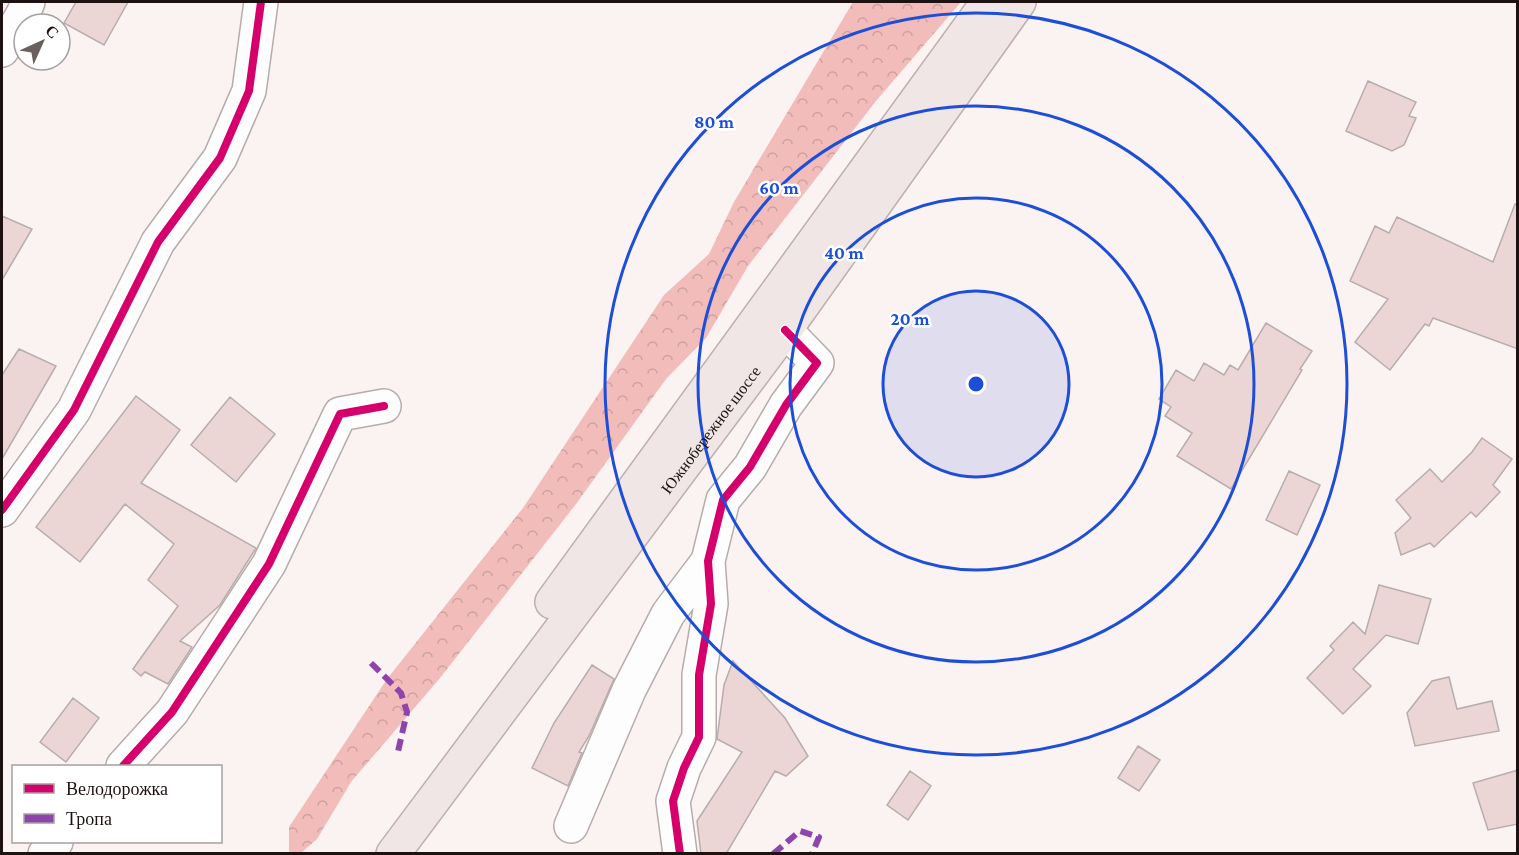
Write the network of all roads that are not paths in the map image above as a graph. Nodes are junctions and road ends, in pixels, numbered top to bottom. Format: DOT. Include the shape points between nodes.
graph roads {
  1 [pos="28,2"];
  2 [pos="261,2"];
  3 [pos="988,2"];
  4 [pos="1019,2"];
  5 [pos="2,50"];
  6 [pos="784,330"];
  7 [pos="384,406"];
  8 [pos="2,510"];
  9 [pos="708,561"];
  10 [pos="124,765"];
  11 [pos="571,826"];
  12 [pos="370,854"];
  13 [pos="393,854"];
  14 [pos="680,854"];
  1 -- 5 [label="street"];
  2 -- 8 [label="street" via="249,91 220,158 158,242 74,410"];
  3 -- 12 [label="highway, Южнобережное шоссе"];
  4 -- 6 [label="highway, Южнобережное шоссе"];
  6 -- 9 [label="street" via="816,363 750,467 723,500"];
  6 -- 13 [label="highway, Южнобережное шоссе"];
  7 -- 10 [label="street" via="340,414 269,564 172,712"];
  9 -- 11 [label="street" via="668,614 629,690"];
  9 -- 14 [label="street" via="711,604 699,675 699,737 673,801"];
}
